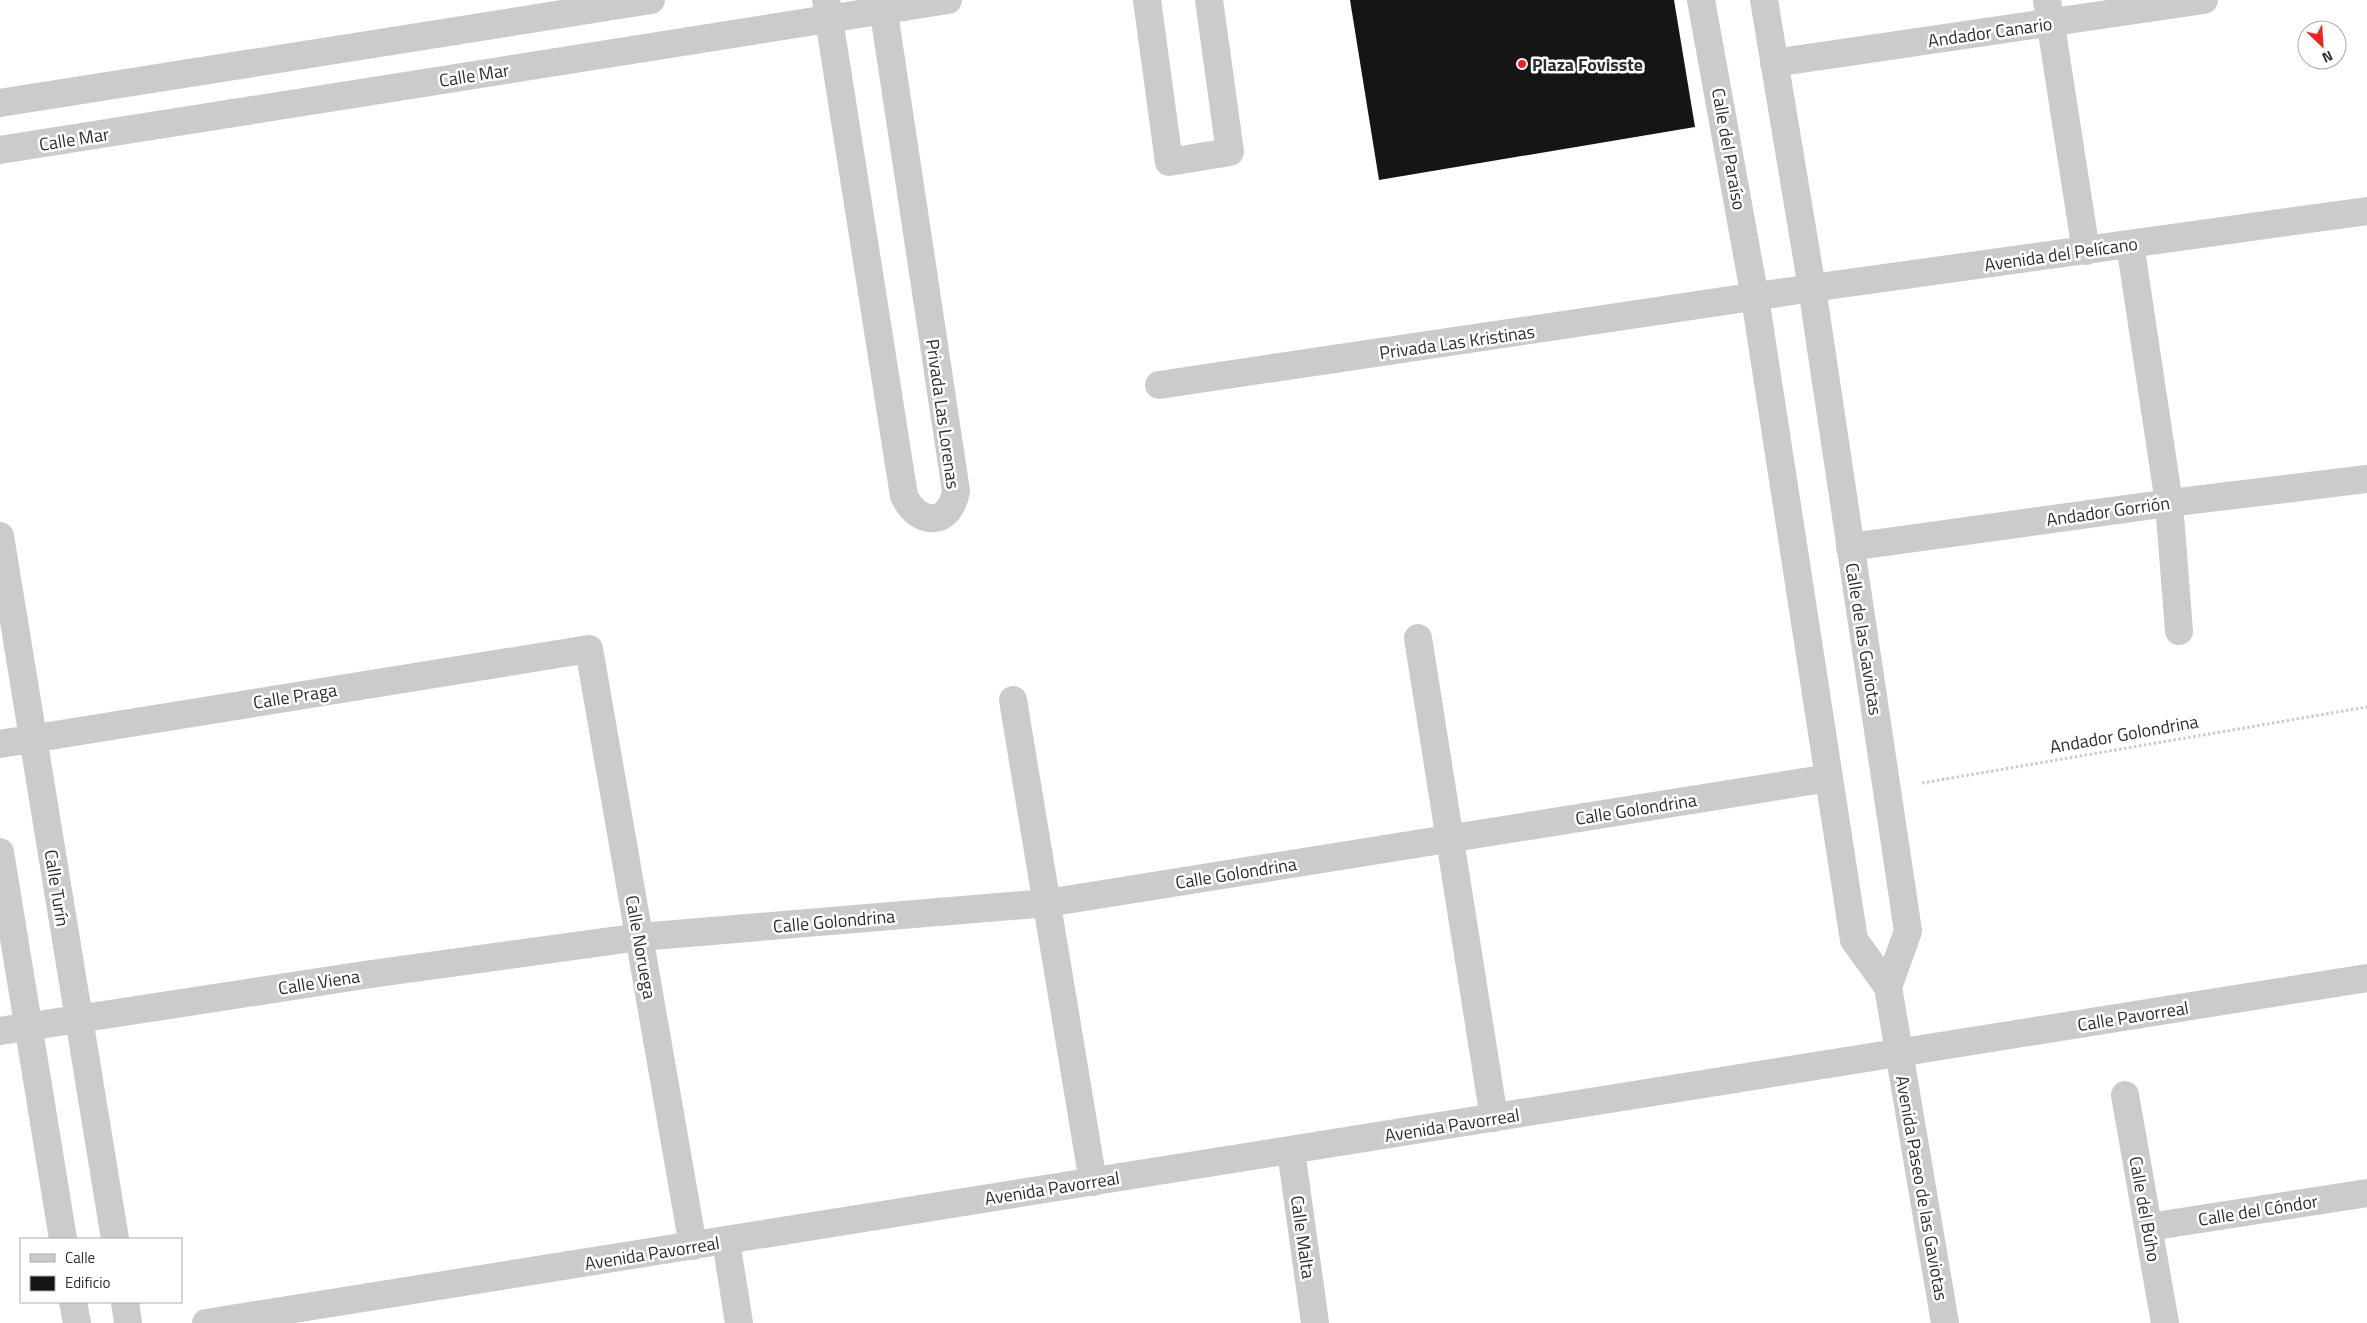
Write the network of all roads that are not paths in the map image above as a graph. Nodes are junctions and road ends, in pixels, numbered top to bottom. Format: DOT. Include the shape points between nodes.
graph roads {
  1 [pos="651,0"];
  2 [pos="948,0"];
  3 [pos="1147,0"];
  4 [pos="1208,0"];
  5 [pos="1701,0"];
  6 [pos="1764,0"];
  7 [pos="2204,0"];
  8 [pos="882,5"];
  9 [pos="828,10"];
  10 [pos="2049,12"];
  11 [pos="1774,63"];
  12 [pos="0,103"];
  13 [pos="0,150"];
  14 [pos="2367,211"];
  15 [pos="2130,244"];
  16 [pos="2086,251"];
  17 [pos="1812,288"];
  18 [pos="1755,298"];
  19 [pos="1158,385"];
  20 [pos="2367,479"];
  21 [pos="2169,503"];
  22 [pos="0,536"];
  23 [pos="1850,547"];
  24 [pos="2179,631"];
  25 [pos="1418,638"];
  26 [pos="589,649"];
  27 [pos="1013,700"];
  28 [pos="33,738"];
  29 [pos="0,744"];
  30 [pos="1829,778"];
  31 [pos="1450,839"];
  32 [pos="0,852"];
  33 [pos="1047,903"];
  34 [pos="640,938"];
  35 [pos="2367,978"];
  36 [pos="1888,987"];
  37 [pos="79,1020"];
  38 [pos="28,1027"];
  39 [pos="0,1031"];
  40 [pos="1898,1054"];
  41 [pos="2126,1094"];
  42 [pos="1494,1118"];
  43 [pos="1291,1151"];
  44 [pos="1093,1182"];
  45 [pos="2367,1193"];
  46 [pos="2149,1227"];
  47 [pos="63,1238"];
  48 [pos="115,1238"];
  49 [pos="726,1241"];
  50 [pos="693,1246"];
  51 [pos="74,1303"];
  52 [pos="125,1303"];
  53 [pos="77,1323"];
  54 [pos="128,1323"];
  55 [pos="206,1323"];
  56 [pos="739,1323"];
  57 [pos="1316,1323"];
  58 [pos="1945,1323"];
  59 [pos="2165,1323"];
  1 -- 12 [label="street"];
  2 -- 8 [label="street, Calle Mar"];
  3 -- 4 [label="street" via="1169,162 1230,152"];
  5 -- 18 [label="street, Calle del Paraíso"];
  6 -- 11 [label="street"];
  7 -- 10 [label="street, Andador Canario"];
  8 -- 9 [label="street, Calle Mar"];
  8 -- 9 [label="street, Privada Las Lorenas" via="956,491 954,504 935,518 922,517 910,509 904,496"];
  9 -- 13 [label="street, Calle Mar"];
  10 -- 11 [label="street, Andador Canario"];
  10 -- 16 [label="street"];
  11 -- 17 [label="street"];
  14 -- 15 [label="street, Avenida del Pelícano"];
  15 -- 16 [label="street, Avenida del Pelícano"];
  15 -- 21 [label="street"];
  16 -- 17 [label="street, Avenida del Pelícano"];
  17 -- 18 [label="street, Avenida del Pelícano"];
  17 -- 23 [label="street, Calle de las Gaviotas"];
  18 -- 19 [label="street, Privada Las Kristinas"];
  18 -- 30 [label="street, Calle de las Gaviotas"];
  20 -- 21 [label="street, Andador Gorrión"];
  21 -- 23 [label="street, Andador Gorrión"];
  21 -- 24 [label="street"];
  22 -- 28 [label="street, Calle Turín"];
  23 -- 36 [label="street, Calle de las Gaviotas" via="1908,931"];
  25 -- 31 [label="street"];
  26 -- 28 [label="street, Calle Praga"];
  26 -- 34 [label="street, Calle Noruega"];
  27 -- 33 [label="street"];
  28 -- 29 [label="street, Calle Praga"];
  28 -- 37 [label="street, Calle Turín"];
  30 -- 31 [label="street, Calle Golondrina"];
  30 -- 36 [label="street, Calle de las Gaviotas" via="1854,940"];
  31 -- 33 [label="street, Calle Golondrina"];
  31 -- 42 [label="street"];
  32 -- 38 [label="street"];
  33 -- 34 [label="street, Calle Golondrina"];
  33 -- 44 [label="street"];
  34 -- 37 [label="street, Calle Viena" via="371,974"];
  34 -- 50 [label="street, Calle Noruega"];
  35 -- 40 [label="street, Calle Pavorreal"];
  36 -- 40 [label="street, Calle de las Gaviotas"];
  37 -- 38 [label="street, Calle Viena"];
  37 -- 48 [label="street, Calle Turín"];
  38 -- 39 [label="street, Calle Viena"];
  38 -- 47 [label="street"];
  40 -- 42 [label="street, Avenida Pavorreal"];
  40 -- 58 [label="street, Avenida Paseo de las Gaviotas"];
  41 -- 46 [label="street, Calle del Búho"];
  42 -- 43 [label="street, Avenida Pavorreal"];
  43 -- 44 [label="street, Avenida Pavorreal"];
  43 -- 57 [label="street, Calle Malta"];
  44 -- 49 [label="street, Avenida Pavorreal"];
  45 -- 46 [label="street, Calle del Cóndor"];
  46 -- 59 [label="street, Calle del Búho"];
  49 -- 50 [label="street, Avenida Pavorreal"];
  49 -- 56 [label="street"];
  50 -- 55 [label="street, Avenida Pavorreal"];
  51 -- 53 [label="street"];
  52 -- 54 [label="street"];
}
